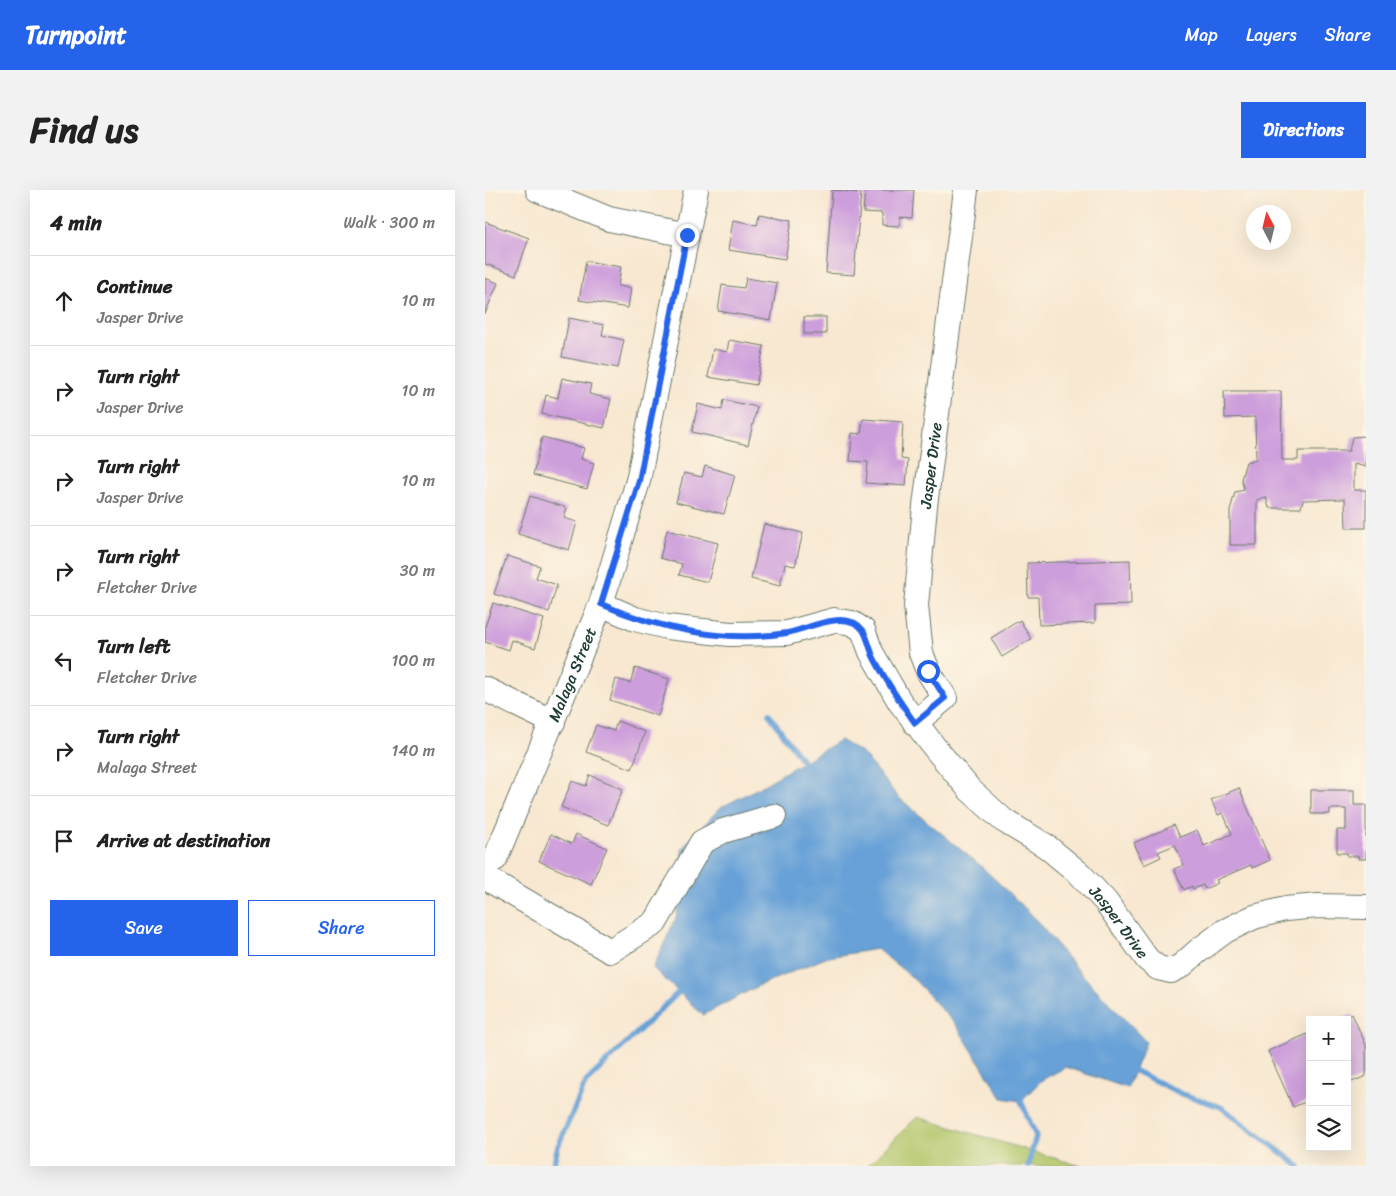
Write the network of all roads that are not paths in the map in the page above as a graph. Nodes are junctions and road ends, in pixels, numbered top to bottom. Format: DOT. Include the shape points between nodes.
graph roads {
  1 [pos="538,190"];
  2 [pos="696,190"];
  3 [pos="966,190"];
  4 [pos="687,235"];
  5 [pos="601,604"];
  6 [pos="485,688"];
  7 [pos="553,722"];
  8 [pos="915,723"];
  9 [pos="774,816"];
  10 [pos="490,869"];
  11 [pos="1366,907"];
  1 -- 4 [label="street" via="609,219"];
  2 -- 4 [label="street, Malaga Street"];
  3 -- 8 [label="street, Jasper Drive" via="925,506 916,606 921,653 945,698"];
  4 -- 5 [label="street, Malaga Street" via="639,481"];
  5 -- 7 [label="street, Malaga Street"];
  5 -- 8 [label="street, Jasper Drive" via="635,619 667,627 730,634 787,632 834,620 853,623 863,630 871,652"];
  6 -- 7 [label="street"];
  7 -- 10 [label="street, Malaga Street"];
  8 -- 11 [label="street, Jasper Drive" via="970,790 1003,820 1046,846 1080,874 1106,902 1147,959 1158,968 1171,971 1181,966 1225,931 1254,917 1285,909"];
  9 -- 10 [label="street" via="723,831 702,842 655,924 610,951"];
}
